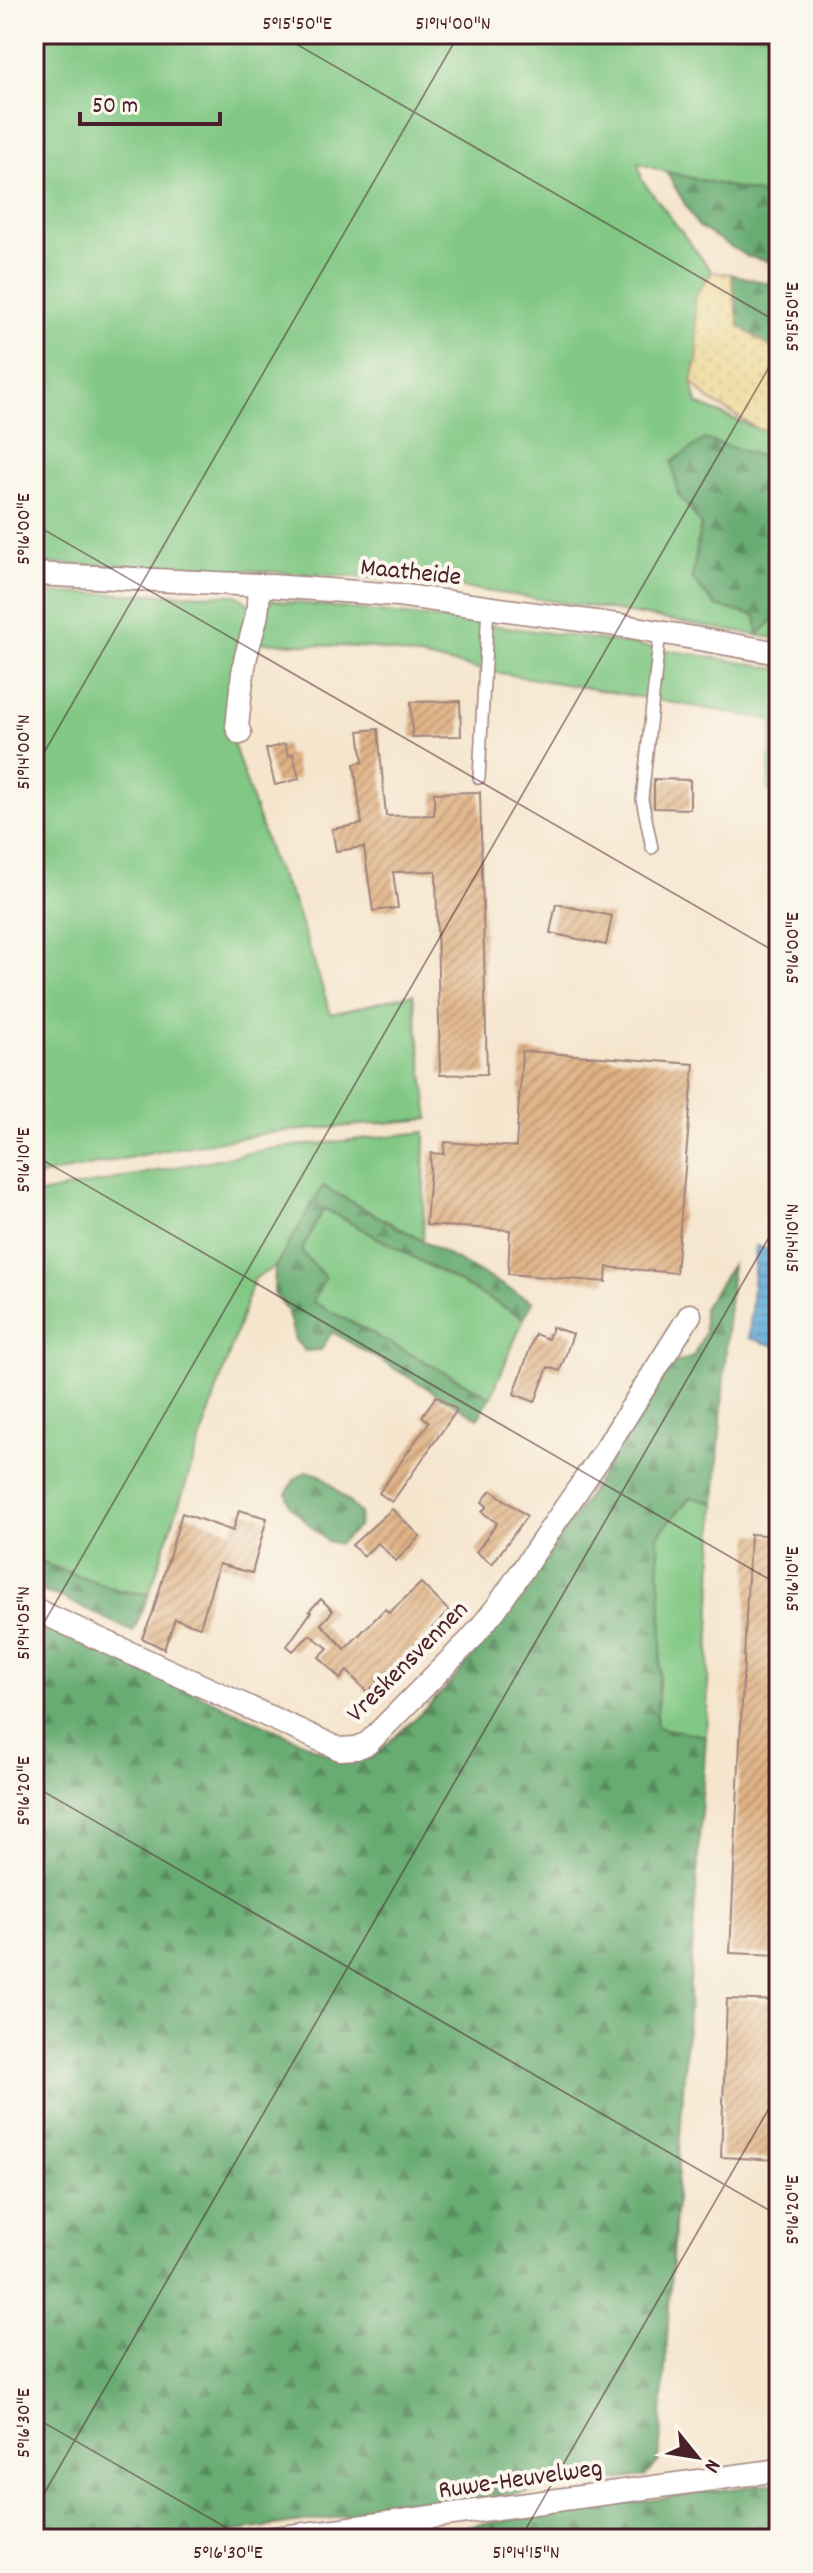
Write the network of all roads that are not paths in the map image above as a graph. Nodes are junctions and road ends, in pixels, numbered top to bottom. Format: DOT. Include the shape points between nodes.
graph roads {
  1 [pos="34,574"];
  2 [pos="258,585"];
  3 [pos="488,606"];
  4 [pos="660,632"];
  5 [pos="779,653"];
  6 [pos="240,733"];
  7 [pos="479,778"];
  8 [pos="652,848"];
  9 [pos="690,1315"];
  10 [pos="34,1609"];
  11 [pos="779,2470"];
  12 [pos="268,2539"];
  1 -- 2 [label="street, Maatheide"];
  2 -- 3 [label="street, Maatheide"];
  2 -- 6 [label="street" via="258,620 247,653"];
  3 -- 4 [label="street, Maatheide"];
  3 -- 7 [label="lane"];
  4 -- 5 [label="street, Maatheide"];
  4 -- 8 [label="lane" via="642,799"];
  9 -- 10 [label="street, Vreskensvennen" via="497,1607 368,1743 340,1749"];
  11 -- 12 [label="street, Ruwe-Heuvelweg"];
}
